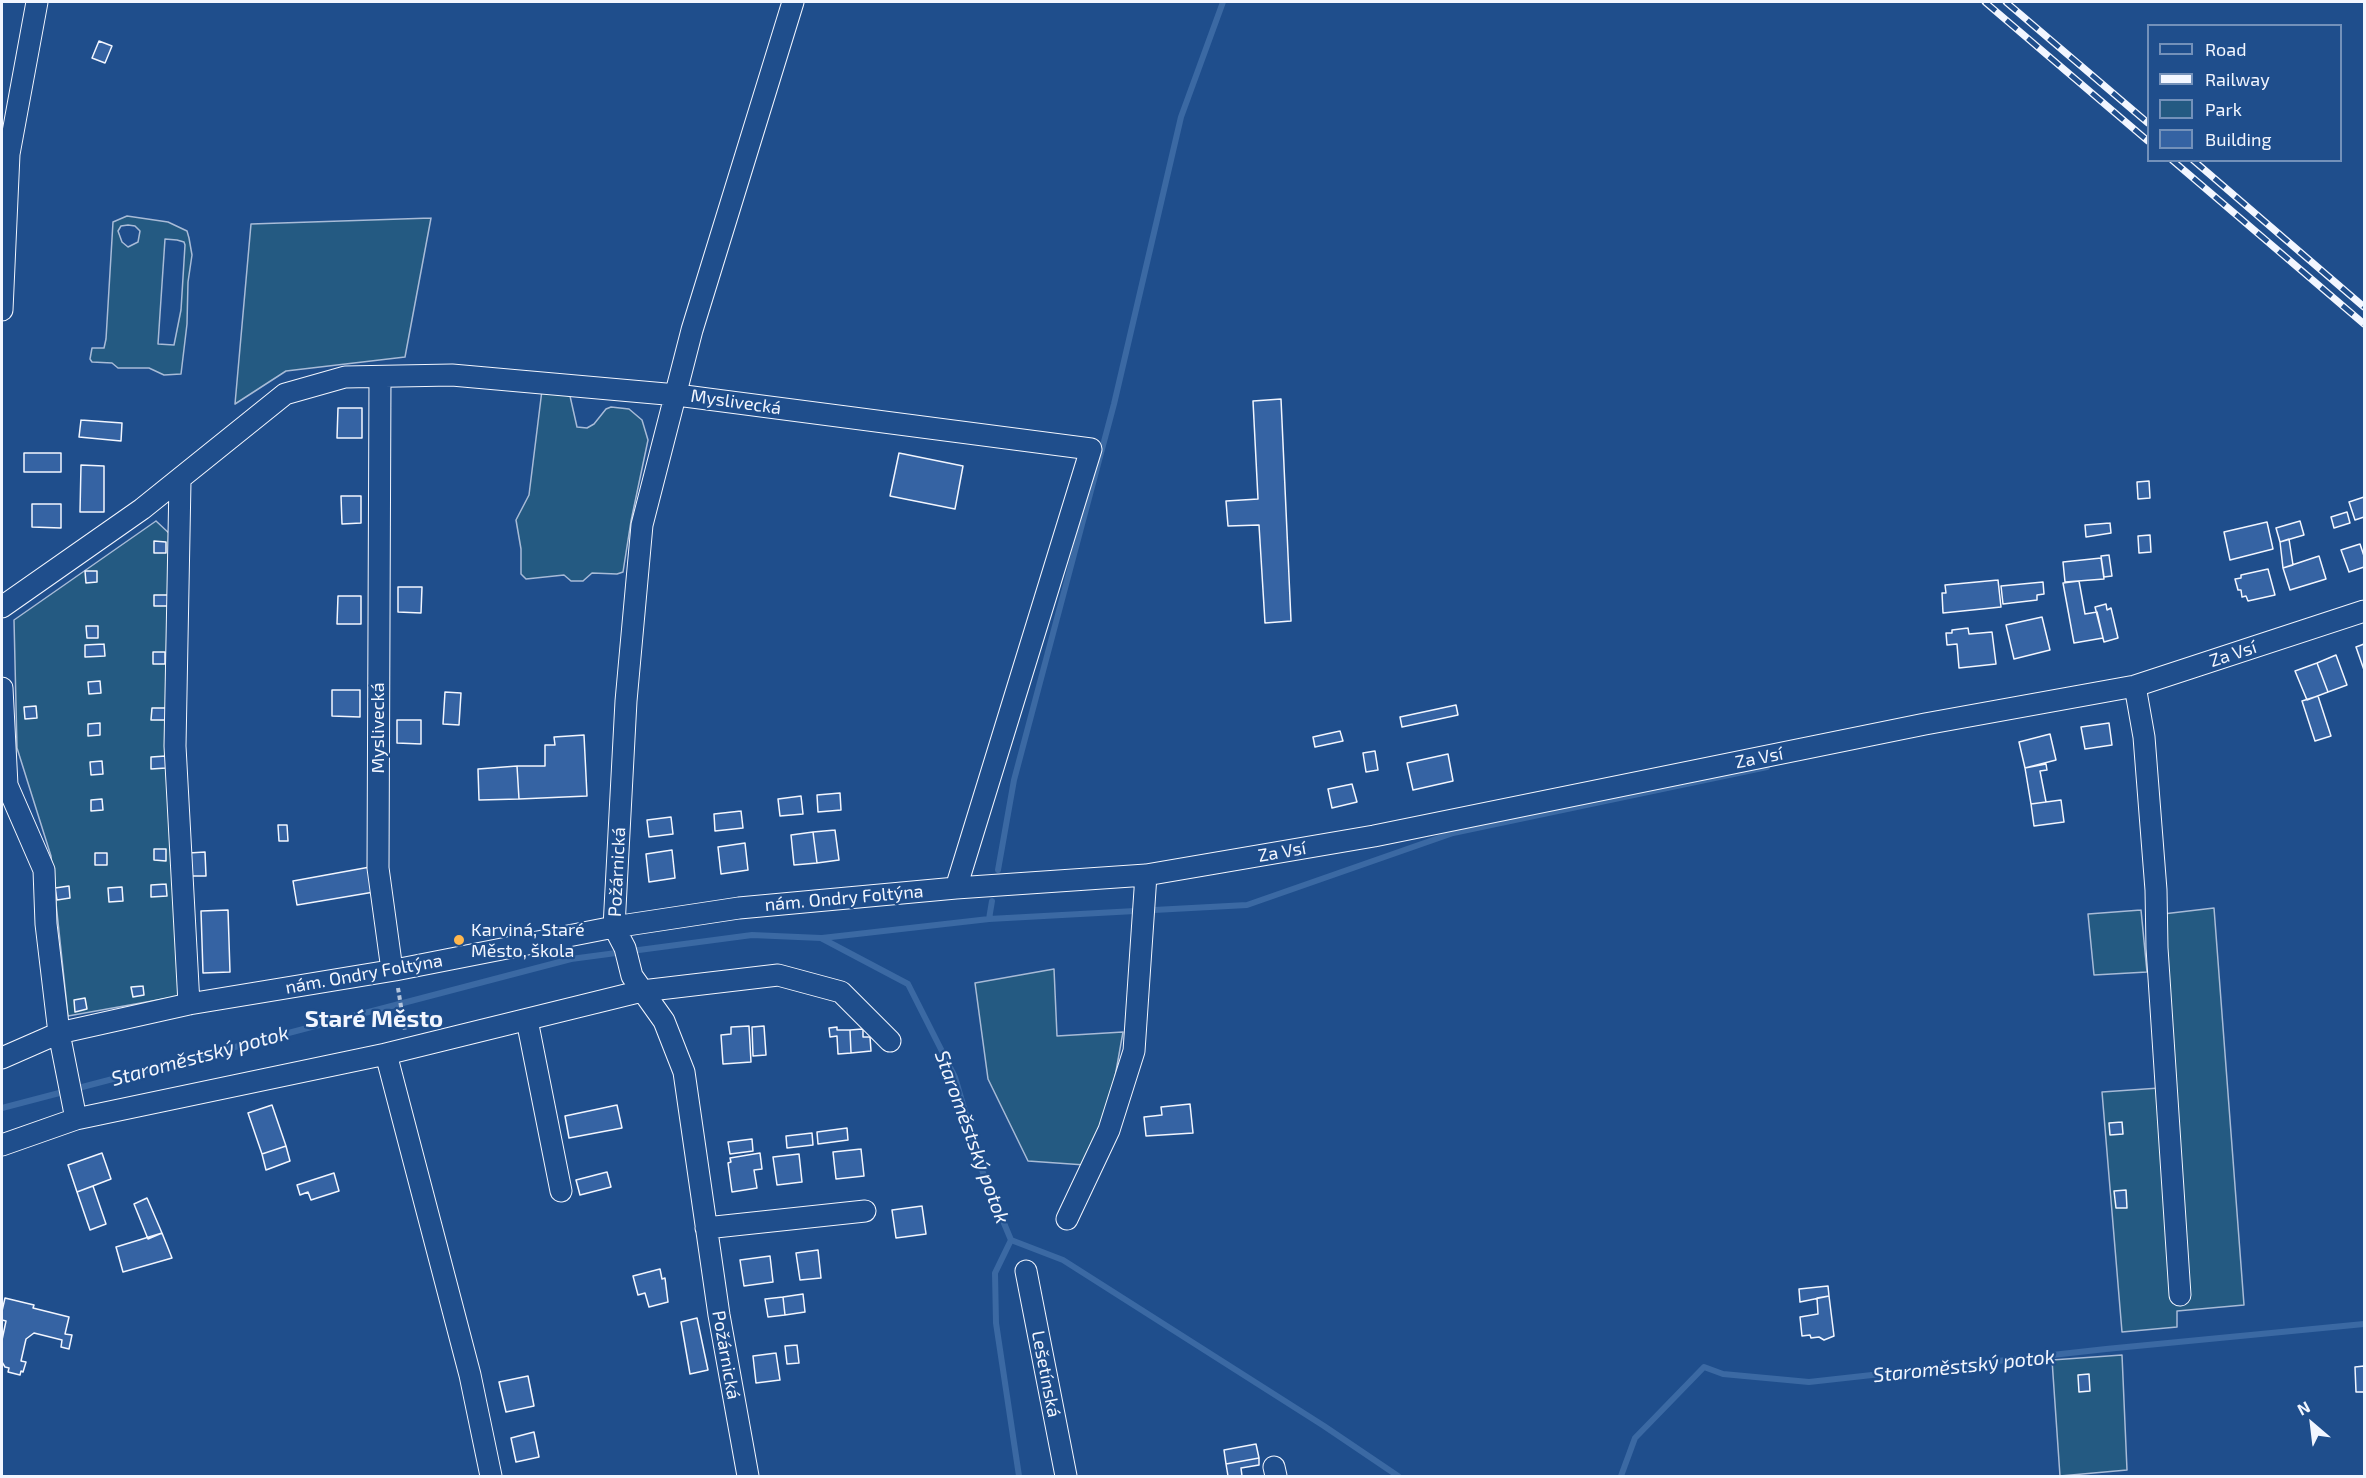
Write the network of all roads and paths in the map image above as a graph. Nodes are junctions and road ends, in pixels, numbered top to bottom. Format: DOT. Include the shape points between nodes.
graph roads {
  1 [pos="37,2"];
  2 [pos="793,2"];
  3 [pos="2,310"];
  4 [pos="380,377"];
  5 [pos="677,394"];
  6 [pos="180,481"];
  7 [pos="2,607"];
  8 [pos="2364,611"];
  9 [pos="2135,687"];
  10 [pos="2,688"];
  11 [pos="1146,875"];
  12 [pos="983,887"];
  13 [pos="956,888"];
  14 [pos="614,927"];
  15 [pos="392,970"];
  16 [pos="642,991"];
  17 [pos="398,992"];
  18 [pos="189,1004"];
  19 [pos="401,1008"];
  20 [pos="527,1020"];
  21 [pos="59,1033"];
  22 [pos="890,1041"];
  23 [pos="386,1054"];
  24 [pos="2,1058"];
  25 [pos="73,1102"];
  26 [pos="2,1145"];
  27 [pos="561,1191"];
  28 [pos="865,1211"];
  29 [pos="1066,1219"];
  30 [pos="706,1228"];
  31 [pos="1026,1271"];
  32 [pos="2180,1295"];
  33 [pos="491,1476"];
  34 [pos="748,1476"];
  35 [pos="1066,1476"];
  1 -- 3 [label="street" via="9,154"];
  2 -- 5 [label="street, Požárnická" via="692,330"];
  4 -- 5 [label="street, Myslivecká" via="452,375"];
  4 -- 6 [label="street, Myslivecká" via="345,377 285,394"];
  4 -- 15 [label="street, Myslivecká" via="378,868"];
  5 -- 13 [label="street, Myslivecká" via="1091,449"];
  5 -- 14 [label="street, Požárnická" via="642,525 626,701"];
  6 -- 7 [label="street, Myslivecká"];
  6 -- 18 [label="street" via="175,746"];
  8 -- 9 [label="street, Za Vsí"];
  9 -- 11 [label="street, Za Vsí" via="1925,724 1374,836"];
  9 -- 32 [label="street" via="2144,737 2156,890"];
  10 -- 21 [label="street" via="7,785 44,870"];
  11 -- 12 [label="street, Za Vsí"];
  11 -- 29 [label="street" via="1134,1051 1109,1130"];
  12 -- 13 [label="street, nám. Ondry Foltýna"];
  13 -- 14 [label="street, nám. Ondry Foltýna" via="739,908"];
  14 -- 15 [label="street, nám. Ondry Foltýna"];
  14 -- 16 [label="street, Požárnická" via="632,976"];
  15 -- 18 [label="street, nám. Ondry Foltýna"];
  16 -- 20 [label="street"];
  16 -- 22 [label="street" via="778,975 841,992"];
  16 -- 30 [label="street, Požárnická" via="664,1021 684,1072"];
  17 -- 19 [label="path"];
  18 -- 21 [label="street, nám. Ondry Foltýna"];
  20 -- 23 [label="street"];
  20 -- 27 [label="street"];
  21 -- 24 [label="street, nám. Ondry Foltýna"];
  21 -- 25 [label="street"];
  23 -- 25 [label="street"];
  23 -- 33 [label="street" via="470,1375"];
  25 -- 26 [label="street"];
  28 -- 30 [label="street"];
  30 -- 34 [label="street, Požárnická"];
  31 -- 35 [label="street, Lešetínská"];
}
